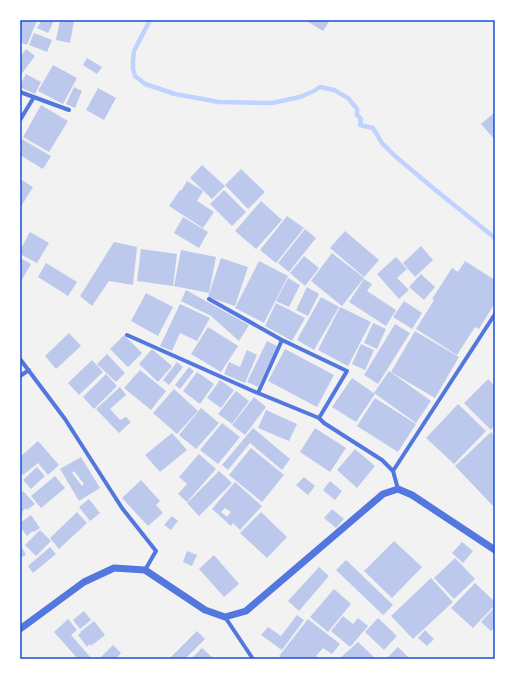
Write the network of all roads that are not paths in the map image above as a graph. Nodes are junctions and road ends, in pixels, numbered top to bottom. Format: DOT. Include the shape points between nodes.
graph roads {
  1 [pos="20,92"];
  2 [pos="34,97"];
  3 [pos="69,110"];
  4 [pos="20,120"];
  5 [pos="209,299"];
  6 [pos="495,314"];
  7 [pos="127,335"];
  8 [pos="282,340"];
  9 [pos="20,359"];
  10 [pos="28,370"];
  11 [pos="20,376"];
  12 [pos="258,393"];
  13 [pos="319,418"];
  14 [pos="393,471"];
  15 [pos="398,489"];
  16 [pos="495,550"];
  17 [pos="145,570"];
  18 [pos="225,617"];
  19 [pos="20,629"];
  20 [pos="253,659"];
  1 -- 2 [label="street"];
  2 -- 3 [label="street"];
  2 -- 4 [label="street"];
  5 -- 8 [label="street"];
  6 -- 14 [label="street"];
  7 -- 12 [label="street"];
  8 -- 12 [label="street"];
  8 -- 13 [label="street" via="348,371"];
  9 -- 10 [label="street"];
  10 -- 11 [label="street"];
  10 -- 17 [label="street" via="65,419 122,508 156,551"];
  12 -- 13 [label="street"];
  13 -- 14 [label="street" via="382,460"];
  14 -- 15 [label="street"];
  15 -- 16 [label="street" via="412,495"];
  15 -- 18 [label="street" via="383,494 246,611"];
  17 -- 18 [label="street" via="205,610"];
  17 -- 19 [label="street" via="114,568 84,582"];
  18 -- 20 [label="street"];
}
